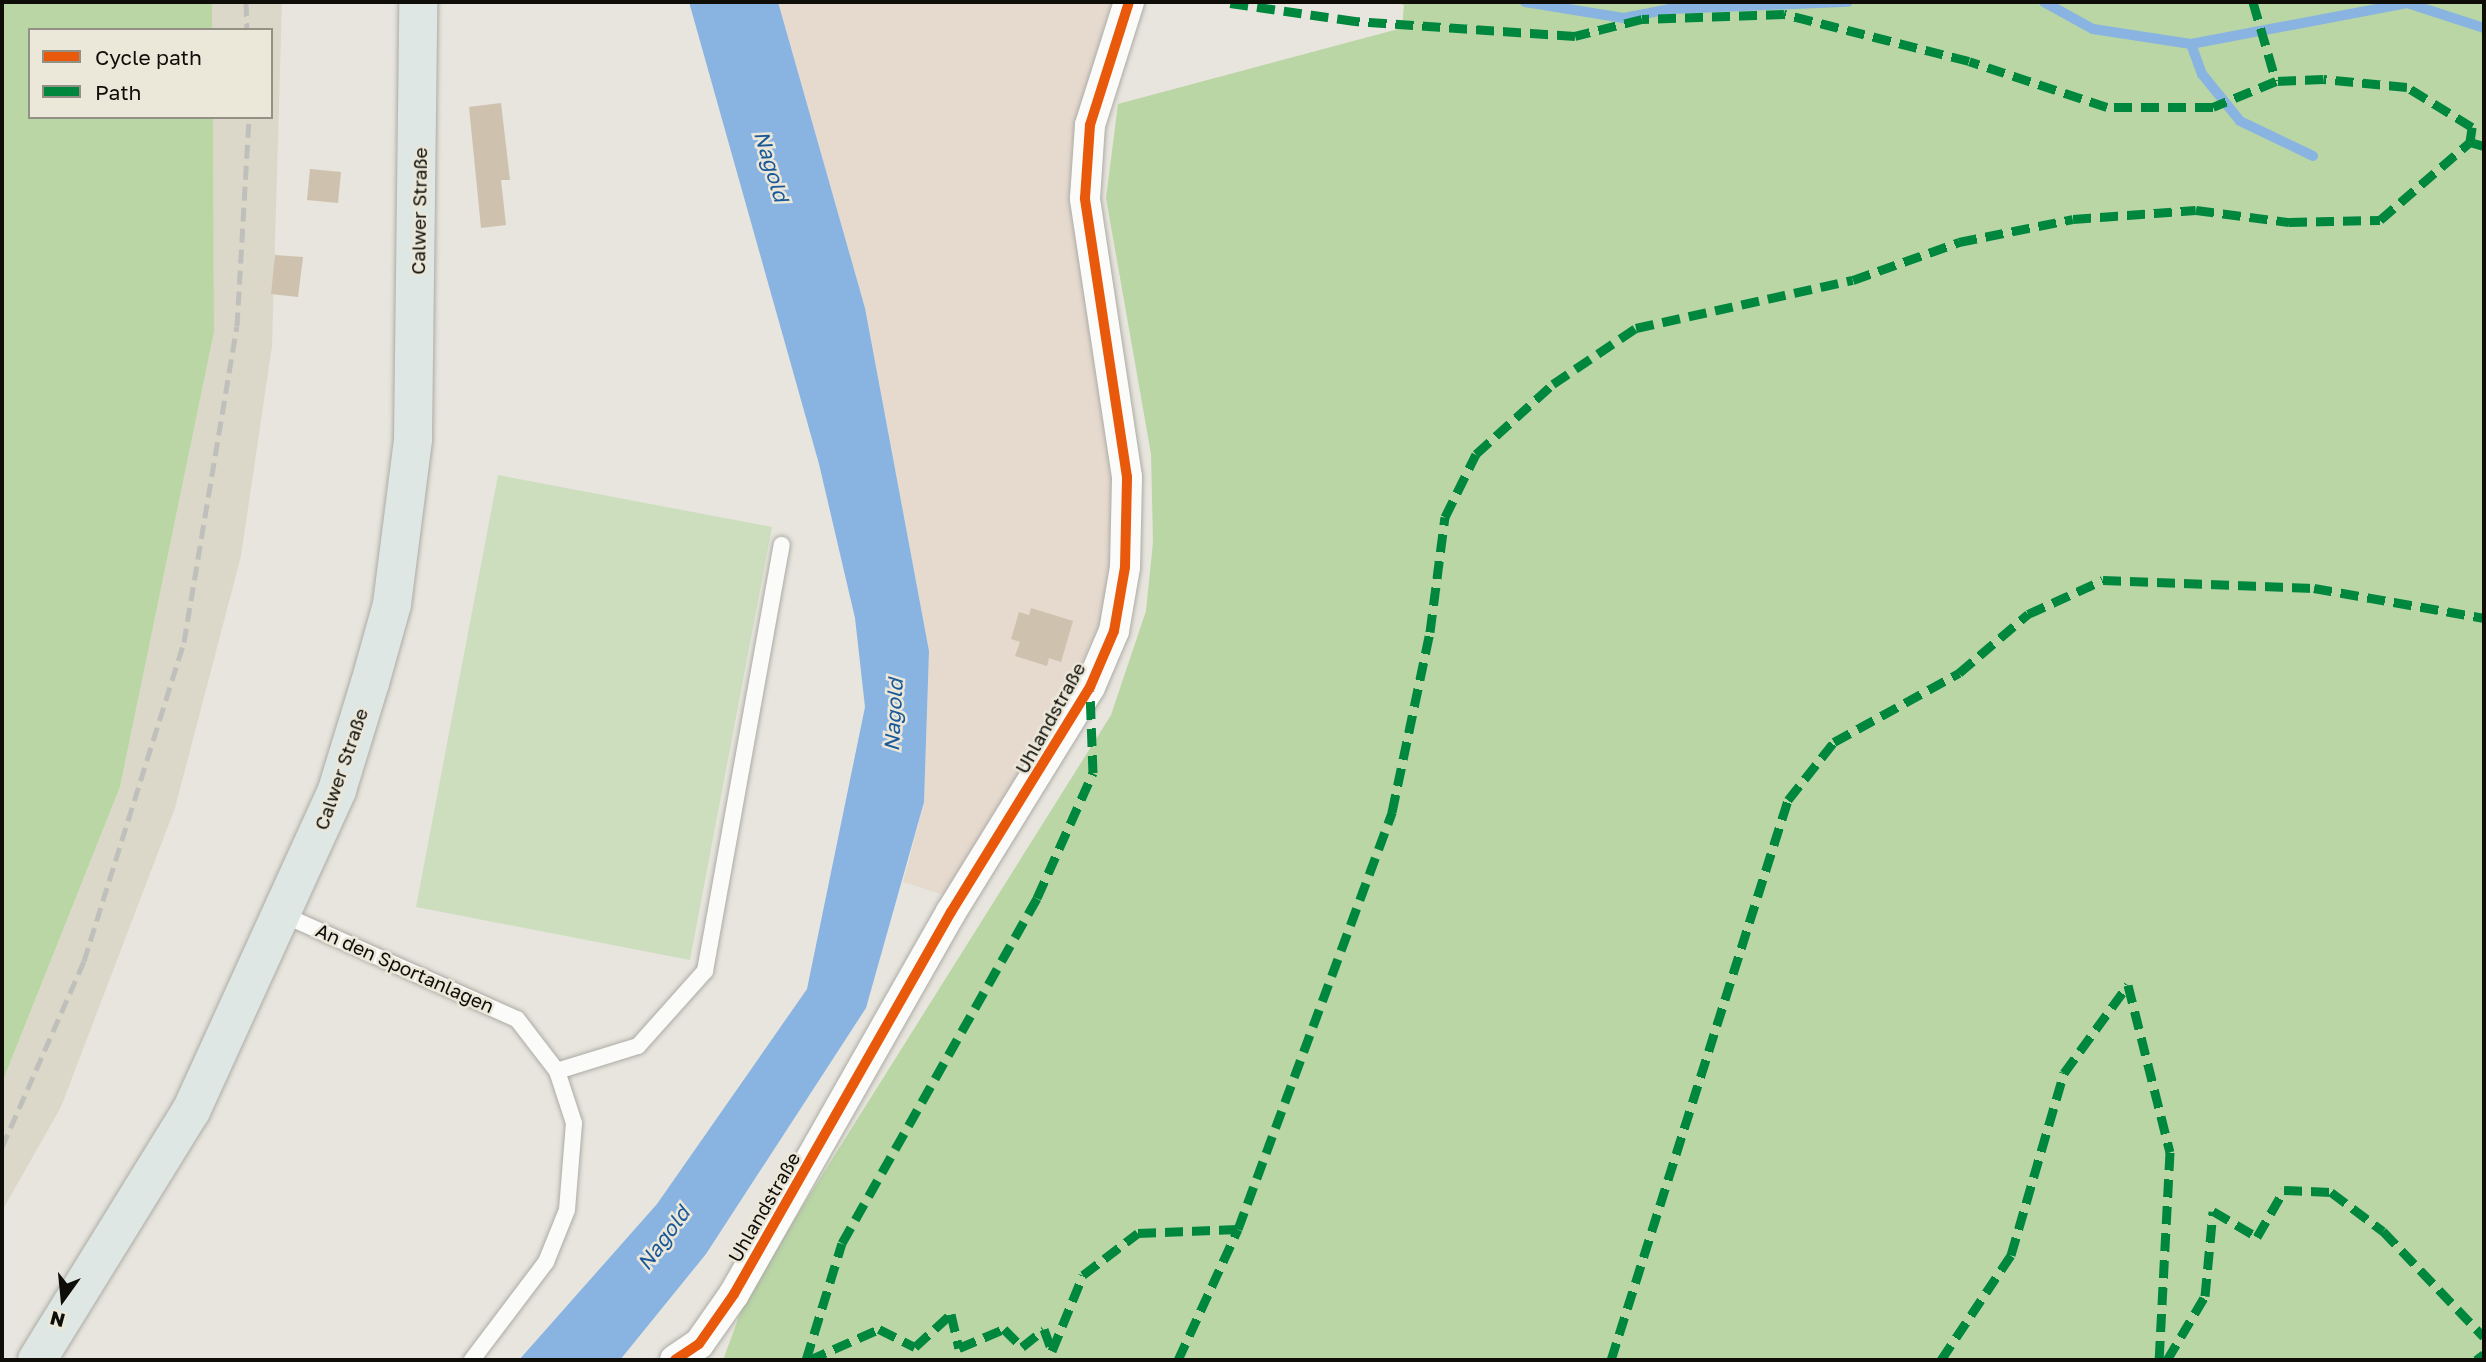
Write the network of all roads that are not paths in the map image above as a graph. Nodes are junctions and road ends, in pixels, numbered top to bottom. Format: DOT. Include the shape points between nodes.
graph roads {
  1 [pos="418,2"];
  2 [pos="1129,2"];
  3 [pos="782,545"];
  4 [pos="284,915"];
  5 [pos="557,1070"];
  6 [pos="693,1355"];
  7 [pos="37,1360"];
  8 [pos="472,1360"];
  1 -- 4 [label="main road, Calwer Straße" via="421,110 414,426 396,578 337,790"];
  2 -- 6 [label="street, Uhlandstraße" via="1090,125 1085,198 1127,477 1125,567 1114,631 1083,698"];
  3 -- 5 [label="lane" via="705,971 638,1046"];
  4 -- 5 [label="lane, An den Sportanlagen" via="517,1019"];
  4 -- 7 [label="main road, Calwer Straße" via="191,1111"];
  5 -- 8 [label="lane, An den Sportanlagen" via="574,1123 567,1210 546,1262"];
}
